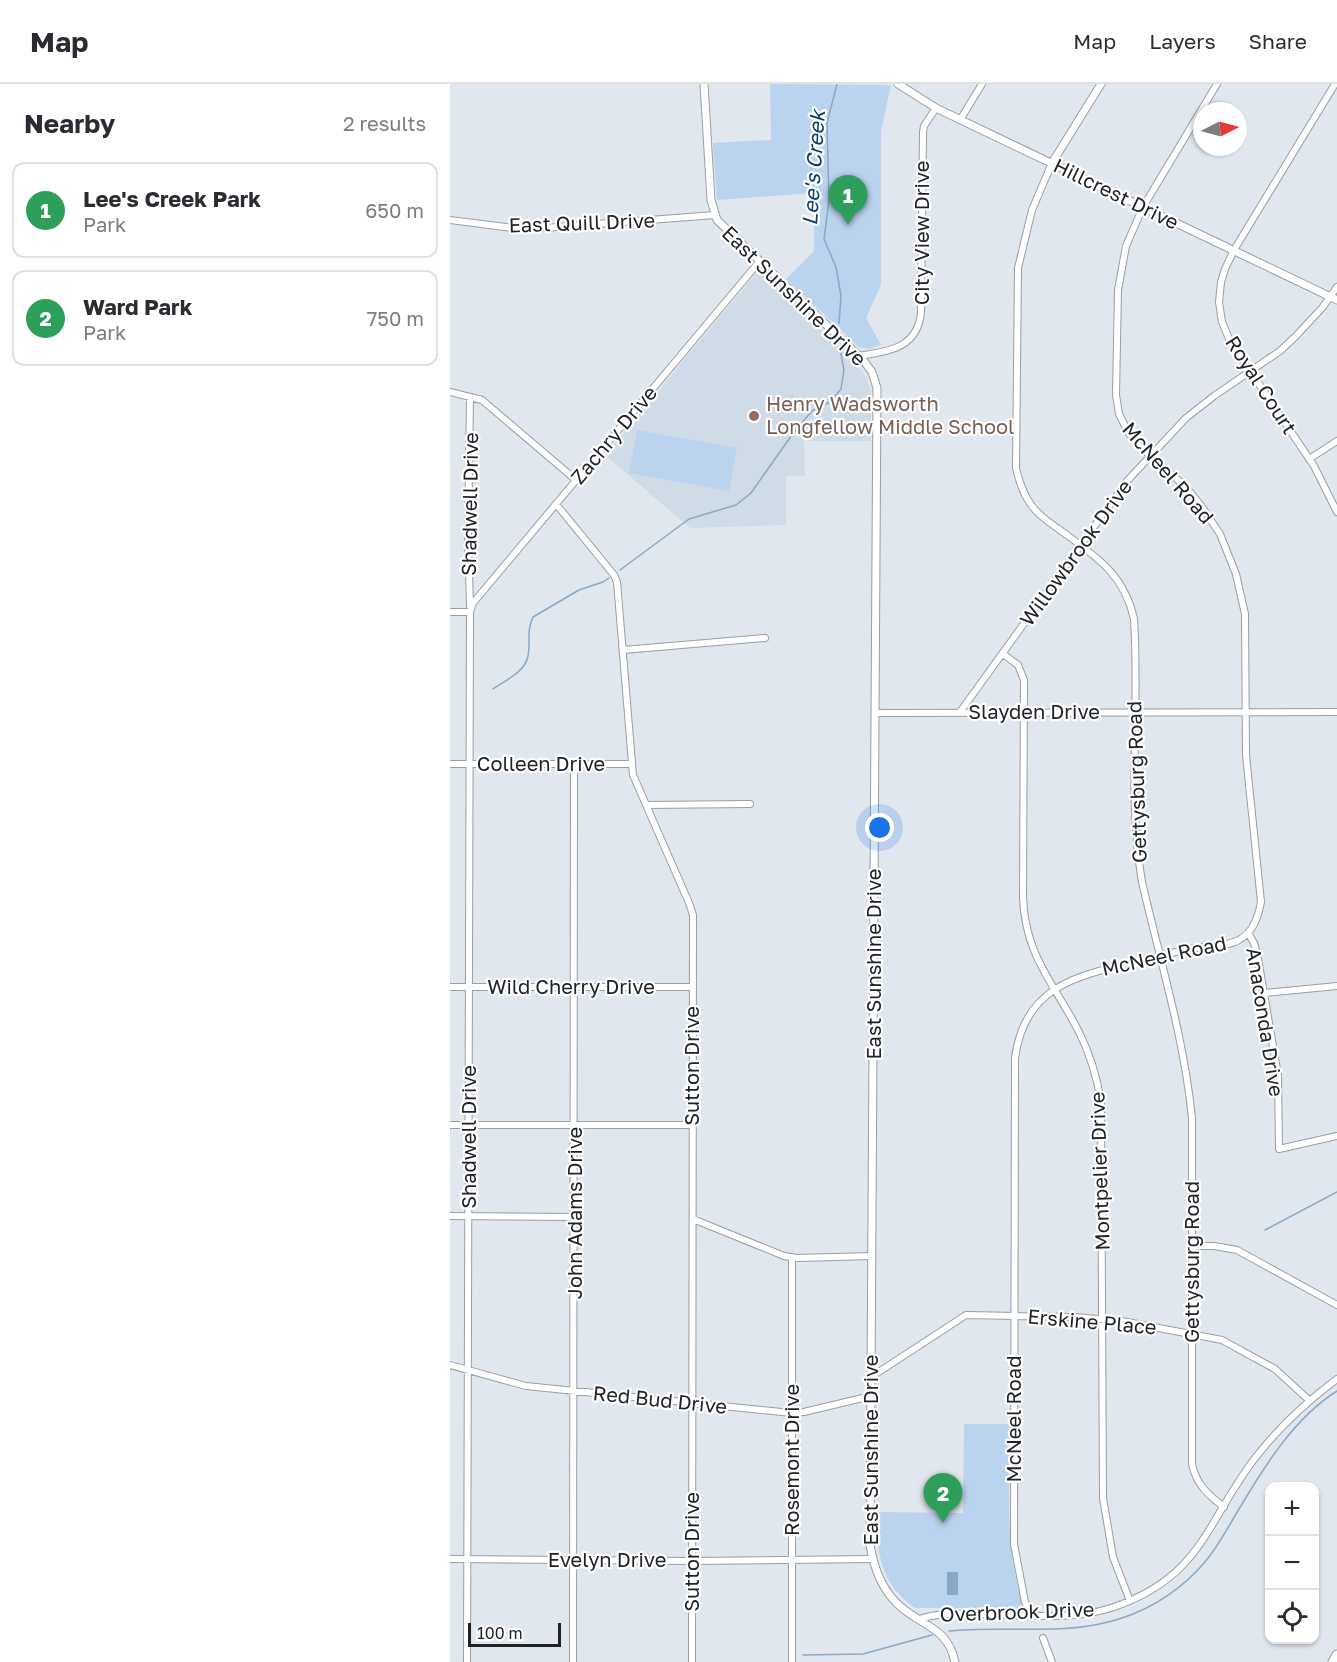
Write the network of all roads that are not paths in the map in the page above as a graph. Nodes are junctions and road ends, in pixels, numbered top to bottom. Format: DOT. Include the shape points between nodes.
graph roads {
  1 [pos="704,84"];
  2 [pos="898,84"];
  3 [pos="982,84"];
  4 [pos="1101,84"];
  5 [pos="1217,84"];
  6 [pos="1335,84"];
  7 [pos="936,108"];
  8 [pos="960,120"];
  9 [pos="1052,163"];
  10 [pos="1143,207"];
  11 [pos="715,215"];
  12 [pos="450,220"];
  13 [pos="1234,250"];
  14 [pos="759,262"];
  15 [pos="1337,287"];
  16 [pos="1334,298"];
  17 [pos="858,356"];
  18 [pos="1251,371"];
  19 [pos="450,392"];
  20 [pos="470,397"];
  21 [pos="1337,441"];
  22 [pos="1150,455"];
  23 [pos="1309,459"];
  24 [pos="576,480"];
  25 [pos="556,504"];
  26 [pos="1337,512"];
  27 [pos="1080,545"];
  28 [pos="471,611"];
  29 [pos="450,612"];
  30 [pos="765,638"];
  31 [pos="622,650"];
  32 [pos="1003,654"];
  33 [pos="960,712"];
  34 [pos="1135,712"];
  35 [pos="1246,712"];
  36 [pos="1337,712"];
  37 [pos="876,713"];
  38 [pos="1023,713"];
  39 [pos="450,764"];
  40 [pos="470,764"];
  41 [pos="574,764"];
  42 [pos="632,764"];
  43 [pos="750,804"];
  44 [pos="646,805"];
  45 [pos="1248,933"];
  46 [pos="1159,956"];
  47 [pos="1337,986"];
  48 [pos="450,987"];
  49 [pos="469,987"];
  50 [pos="575,987"];
  51 [pos="693,987"];
  52 [pos="1053,990"];
  53 [pos="1264,993"];
  54 [pos="575,1124"];
  55 [pos="450,1125"];
  56 [pos="469,1125"];
  57 [pos="692,1125"];
  58 [pos="1337,1136"];
  59 [pos="450,1216"];
  60 [pos="469,1216"];
  61 [pos="575,1217"];
  62 [pos="693,1219"];
  63 [pos="1192,1246"];
  64 [pos="872,1256"];
  65 [pos="792,1257"];
  66 [pos="1337,1305"];
  67 [pos="1015,1316"];
  68 [pos="1102,1318"];
  69 [pos="1191,1333"];
  70 [pos="450,1365"];
  71 [pos="468,1370"];
  72 [pos="871,1377"];
  73 [pos="1337,1379"];
  74 [pos="573,1391"];
  75 [pos="871,1396"];
  76 [pos="1310,1401"];
  77 [pos="692,1403"];
  78 [pos="792,1413"];
  79 [pos="1224,1507"];
  80 [pos="872,1558"];
  81 [pos="450,1559"];
  82 [pos="467,1559"];
  83 [pos="573,1560"];
  84 [pos="792,1560"];
  85 [pos="691,1561"];
  86 [pos="1130,1600"];
  87 [pos="1033,1616"];
  88 [pos="919,1619"];
  89 [pos="1043,1638"];
  90 [pos="1337,1656"];
  91 [pos="467,1662"];
  92 [pos="573,1662"];
  93 [pos="692,1662"];
  94 [pos="792,1662"];
  95 [pos="955,1662"];
  96 [pos="1052,1662"];
  97 [pos="1333,1662"];
  1 -- 11 [label="street, East Sunshine Drive"];
  2 -- 7 [label="street, Hillcrest Drive"];
  3 -- 8 [label="street"];
  4 -- 9 [label="street"];
  5 -- 10 [label="street, McNeel Road"];
  6 -- 13 [label="street, Royal Court"];
  7 -- 8 [label="street, Hillcrest Drive"];
  7 -- 17 [label="street, City View Drive" via="923,132 918,328 901,346"];
  8 -- 9 [label="street, Hillcrest Drive"];
  9 -- 10 [label="street, Hillcrest Drive"];
  9 -- 27 [label="street, Gettysburg Road" via="1032,210 1018,268 1016,456 1022,489 1032,507"];
  10 -- 13 [label="street, Hillcrest Drive"];
  10 -- 22 [label="street, McNeel Road" via="1126,246 1119,281 1116,395 1125,427"];
  11 -- 12 [label="street, East Quill Drive" via="531,229"];
  11 -- 14 [label="street, East Sunshine Drive"];
  13 -- 16 [label="street, Hillcrest Drive"];
  13 -- 18 [label="street, Royal Court" via="1221,282 1220,312 1230,341"];
  14 -- 17 [label="street, East Sunshine Drive"];
  14 -- 24 [label="street, Zachry Drive"];
  15 -- 16 [label="street, Willowbrook Drive"];
  16 -- 18 [label="street, Willowbrook Drive" via="1296,336"];
  17 -- 37 [label="street, East Sunshine Drive" via="872,372 877,388"];
  18 -- 22 [label="street, Willowbrook Drive" via="1186,418"];
  18 -- 23 [label="street, Royal Court"];
  19 -- 20 [label="street"];
  20 -- 24 [label="street" via="489,405"];
  20 -- 28 [label="street, Shadwell Drive"];
  21 -- 23 [label="street"];
  22 -- 27 [label="street, Willowbrook Drive"];
  22 -- 35 [label="street, McNeel Road" via="1202,507 1229,554 1245,614"];
  23 -- 26 [label="street, Royal Court"];
  24 -- 25 [label="street, Zachry Drive"];
  25 -- 28 [label="street, Zachry Drive" via="473,603"];
  25 -- 31 [label="street, Sutton Drive" via="614,575"];
  27 -- 32 [label="street, Willowbrook Drive"];
  27 -- 34 [label="street, Gettysburg Road" via="1112,572 1131,607"];
  28 -- 29 [label="street"];
  28 -- 40 [label="street, Shadwell Drive"];
  30 -- 31 [label="street"];
  31 -- 42 [label="street, Sutton Drive"];
  32 -- 33 [label="street, Willowbrook Drive"];
  32 -- 38 [label="street, Montpelier Drive" via="1018,665 1023,675"];
  33 -- 37 [label="street, Slayden Drive"];
  33 -- 38 [label="street, Slayden Drive"];
  34 -- 35 [label="street, Slayden Drive"];
  34 -- 38 [label="street, Slayden Drive"];
  34 -- 46 [label="street, Gettysburg Road" via="1135,835"];
  35 -- 36 [label="street, Slayden Drive"];
  35 -- 45 [label="street, McNeel Road" via="1247,765 1261,897 1259,913"];
  37 -- 64 [label="street, East Sunshine Drive"];
  38 -- 52 [label="street, Montpelier Drive" via="1023,909 1032,948"];
  39 -- 40 [label="street, Colleen Drive"];
  40 -- 41 [label="street, Colleen Drive"];
  40 -- 49 [label="street, Shadwell Drive"];
  41 -- 42 [label="street, Colleen Drive"];
  41 -- 50 [label="street, John Adams Drive"];
  42 -- 44 [label="street, Sutton Drive"];
  43 -- 44 [label="street"];
  44 -- 51 [label="street, Sutton Drive" via="691,908"];
  45 -- 46 [label="street, McNeel Road" via="1230,944"];
  45 -- 53 [label="street, Anaconda Drive" via="1257,953"];
  46 -- 52 [label="street, McNeel Road" via="1091,972"];
  46 -- 63 [label="street, Gettysburg Road" via="1188,1082 1192,1118"];
  47 -- 53 [label="street"];
  48 -- 49 [label="street, Wild Cherry Drive"];
  49 -- 50 [label="street, Wild Cherry Drive"];
  49 -- 56 [label="street, Shadwell Drive"];
  50 -- 51 [label="street, Wild Cherry Drive"];
  50 -- 54 [label="street, John Adams Drive"];
  51 -- 57 [label="street, Sutton Drive"];
  52 -- 67 [label="street, McNeel Road" via="1027,1019 1015,1058"];
  52 -- 68 [label="street, Montpelier Drive" via="1092,1063 1101,1102"];
  53 -- 58 [label="street, Anaconda Drive" via="1278,1075 1279,1149"];
  54 -- 56 [label="street"];
  54 -- 57 [label="street"];
  54 -- 61 [label="street, John Adams Drive"];
  55 -- 56 [label="street"];
  56 -- 60 [label="street, Shadwell Drive"];
  57 -- 62 [label="street, Sutton Drive"];
  59 -- 60 [label="street"];
  60 -- 61 [label="street"];
  60 -- 71 [label="street, Shadwell Drive"];
  61 -- 74 [label="street, John Adams Drive"];
  62 -- 65 [label="street" via="775,1254"];
  62 -- 77 [label="street, Sutton Drive"];
  63 -- 66 [label="street" via="1237,1250"];
  63 -- 69 [label="street, Gettysburg Road"];
  64 -- 65 [label="street"];
  64 -- 72 [label="street, East Sunshine Drive"];
  65 -- 78 [label="street, Rosemont Drive"];
  67 -- 68 [label="street, Erskine Place"];
  67 -- 72 [label="street, Erskine Place" via="966,1315"];
  67 -- 87 [label="street, McNeel Road" via="1014,1544 1025,1602"];
  68 -- 69 [label="street, Erskine Place"];
  68 -- 86 [label="street, Montpelier Drive" via="1103,1498 1113,1557"];
  69 -- 76 [label="street, Erskine Place" via="1229,1343 1275,1369"];
  69 -- 79 [label="street, Gettysburg Road" via="1191,1464 1203,1490"];
  70 -- 71 [label="street, Red Bud Drive"];
  71 -- 74 [label="street, Red Bud Drive" via="526,1386"];
  71 -- 82 [label="street, Shadwell Drive"];
  72 -- 75 [label="street, East Sunshine Drive"];
  73 -- 76 [label="street, Overbrook Drive"];
  74 -- 77 [label="street, Red Bud Drive"];
  74 -- 83 [label="street, John Adams Drive"];
  75 -- 78 [label="street, Red Bud Drive"];
  75 -- 80 [label="street, East Sunshine Drive"];
  76 -- 79 [label="street, Overbrook Drive" via="1252,1462"];
  77 -- 78 [label="street, Red Bud Drive"];
  77 -- 85 [label="street, Sutton Drive"];
  78 -- 84 [label="street, Rosemont Drive"];
  79 -- 86 [label="street, Overbrook Drive" via="1188,1561 1161,1584"];
  80 -- 84 [label="street, Evelyn Drive"];
  80 -- 88 [label="street, East Sunshine Drive" via="889,1594"];
  81 -- 82 [label="street, Evelyn Drive"];
  82 -- 83 [label="street, Evelyn Drive"];
  82 -- 91 [label="street, Shadwell Drive"];
  83 -- 85 [label="street, Evelyn Drive"];
  83 -- 92 [label="street, John Adams Drive"];
  84 -- 85 [label="street, Evelyn Drive"];
  84 -- 94 [label="street, Rosemont Drive"];
  85 -- 93 [label="street, Sutton Drive"];
  86 -- 87 [label="street, Overbrook Drive" via="1094,1612"];
  87 -- 88 [label="street, Overbrook Drive" via="942,1614"];
  88 -- 95 [label="street, East Sunshine Drive" via="944,1637"];
  89 -- 96 [label="street"];
  90 -- 97 [label="main road"];
}
